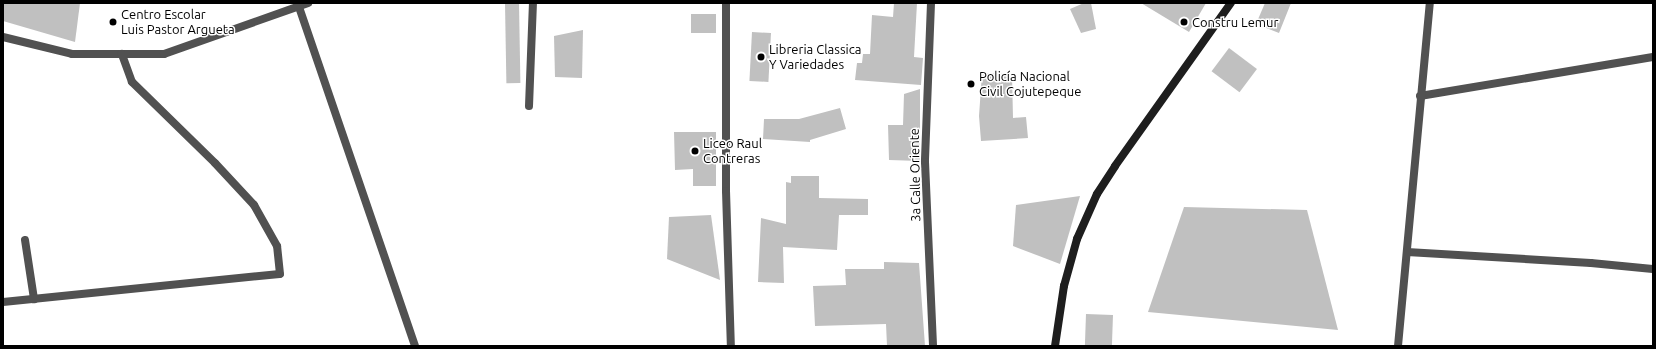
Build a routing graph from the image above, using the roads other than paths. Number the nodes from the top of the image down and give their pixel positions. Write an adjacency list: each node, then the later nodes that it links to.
1 (308, 3): 7 (street)
2 (533, 3): 12 (street)
3 (726, 3): 19 (street)
4 (931, 3): 20 (street, 3a Calle Oriente)
5 (1232, 3): 21 (main road)
6 (1430, 3): 11 (street)
7 (298, 7): 9 (street); 18 (street)
8 (3, 37): 9 (street)
9 (122, 54): 16 (street)
10 (1653, 57): 11 (street)
11 (1420, 96): 14 (street)
12 (528, 106)
13 (25, 240): 16 (street)
14 (1407, 252): 15 (street); 22 (street)
15 (1653, 268)
16 (34, 299): 17 (street)
17 (3, 302)
18 (415, 346)
19 (731, 346)
20 (933, 346)
21 (1055, 346)
22 (1398, 346)

